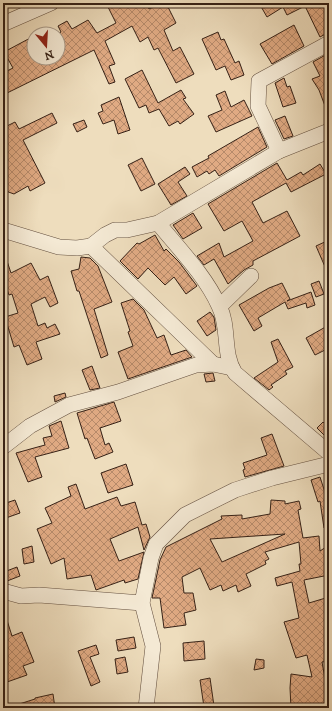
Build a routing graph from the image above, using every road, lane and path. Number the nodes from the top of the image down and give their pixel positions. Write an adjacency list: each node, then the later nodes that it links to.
1 (51, 3): 2 (street)
2 (3, 24)
3 (329, 43): 5 (street)
4 (329, 131): 5 (street)
5 (279, 151): 6 (street)
6 (158, 222): 8 (street); 10 (street)
7 (3, 230): 8 (street)
8 (91, 246): 11 (street)
9 (251, 276): 10 (street)
10 (220, 306): 12 (street)
11 (213, 364): 12 (street); 13 (street)
12 (232, 368): 14 (street)
13 (3, 447)
14 (329, 453)
15 (329, 464): 17 (street)
16 (3, 591): 17 (street)
17 (142, 603): 18 (street)
18 (146, 708)

